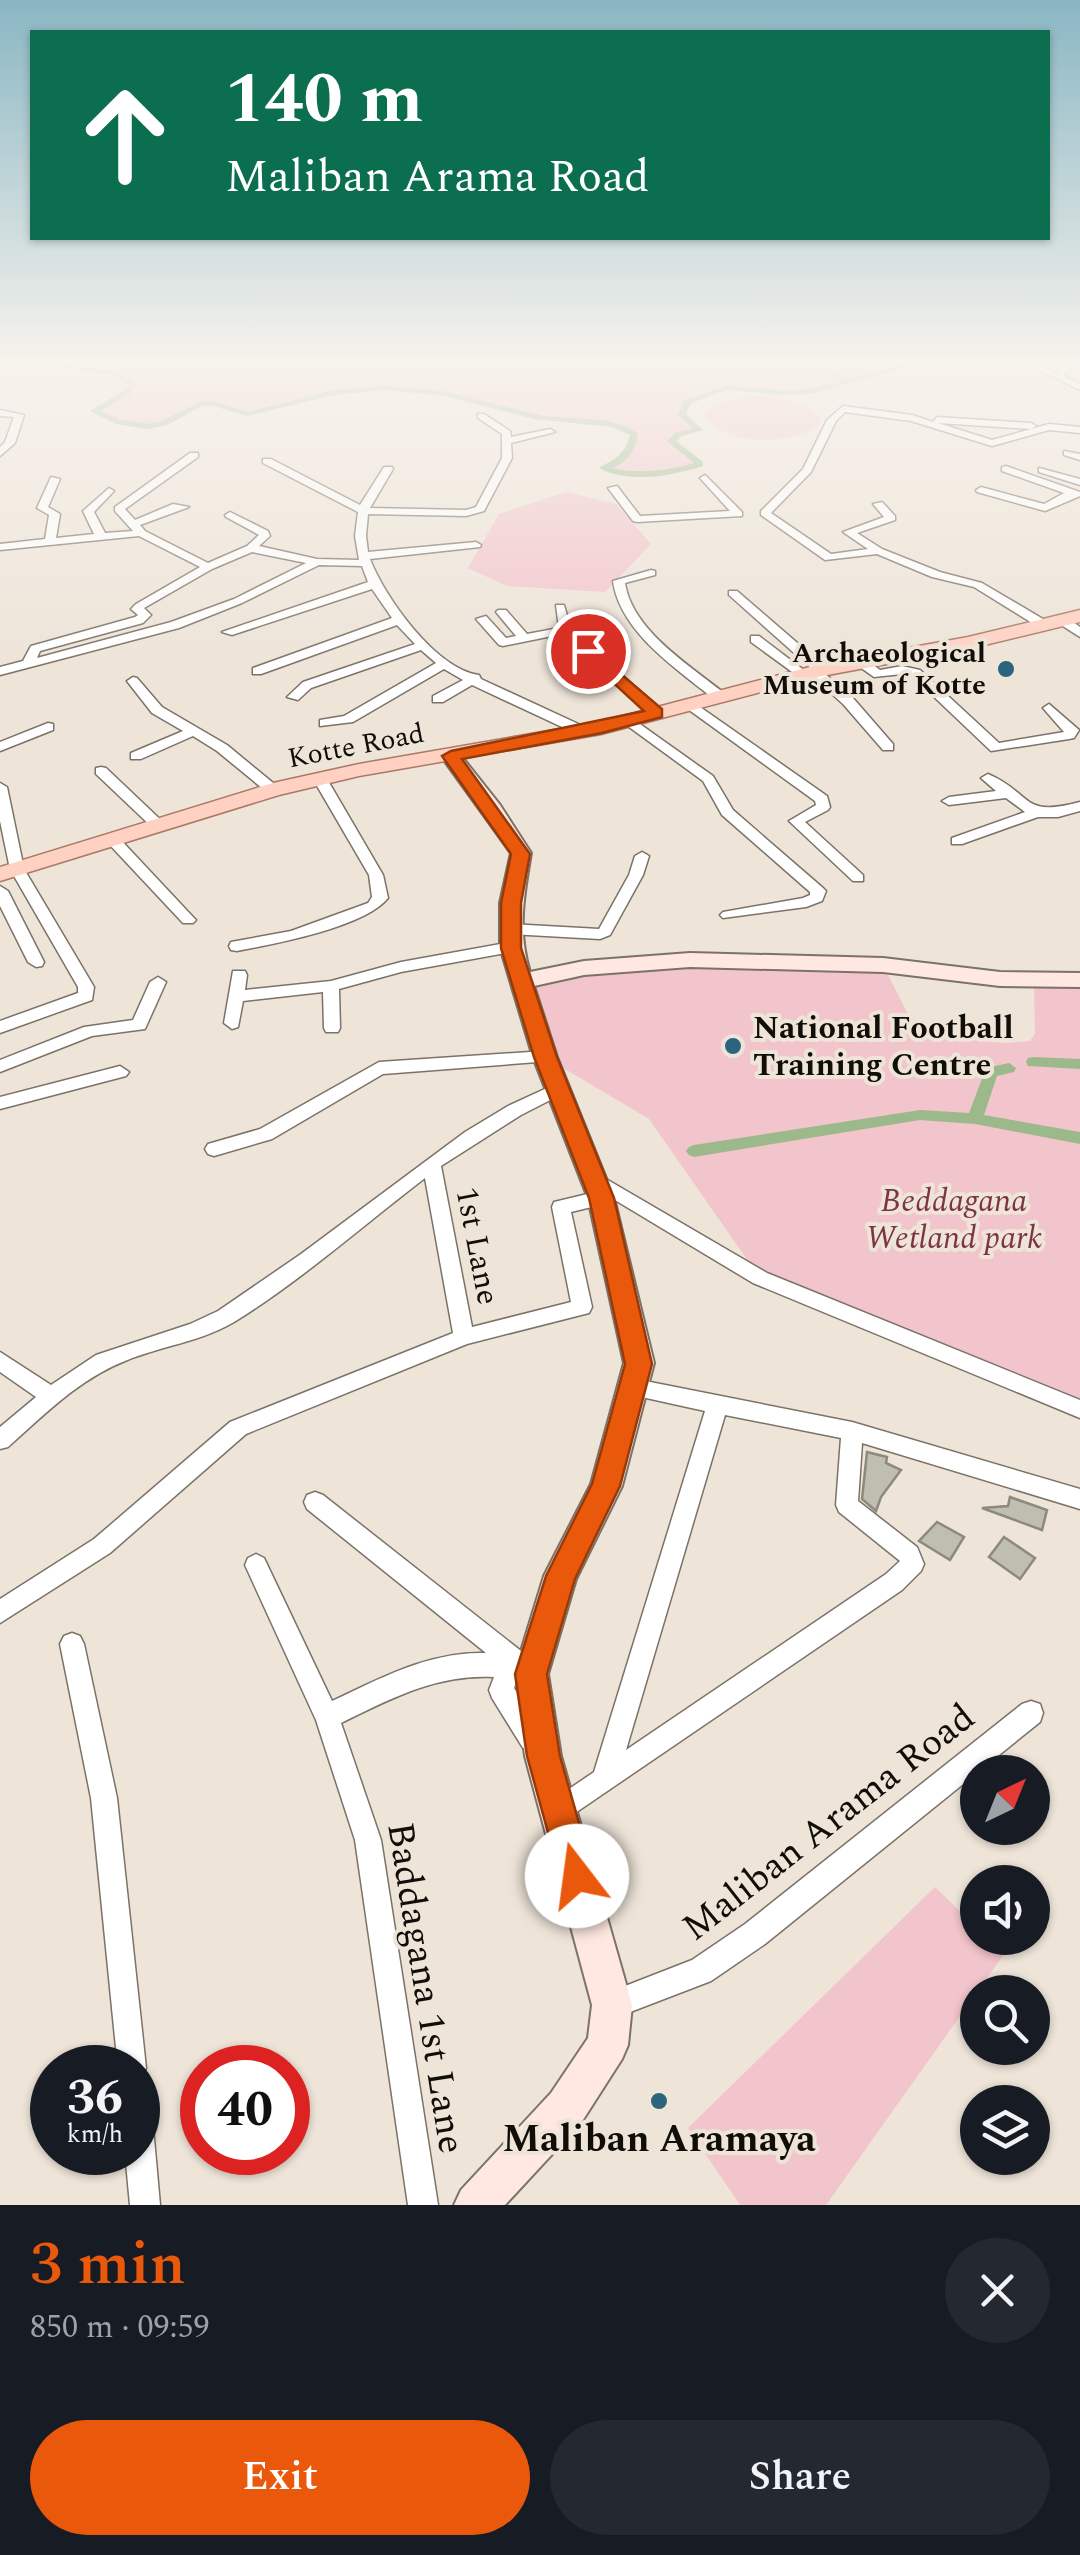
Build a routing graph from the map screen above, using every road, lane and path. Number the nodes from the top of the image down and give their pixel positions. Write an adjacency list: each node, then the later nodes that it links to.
1 (181, 465): 20 (street)
2 (275, 465): 16 (street)
3 (503, 465): 16 (street)
4 (809, 465): 17 (street)
5 (1038, 468): 12 (street)
6 (388, 469): 16 (street)
7 (1006, 469): 12 (street)
8 (55, 478): 22 (street)
9 (705, 478): 18 (street)
10 (614, 488): 18 (street)
11 (981, 490): 12 (street)
12 (1078, 490)
13 (109, 491): 21 (street)
14 (878, 504): 26 (street)
15 (184, 506): 20 (street)
16 (363, 510): 27 (street)
17 (765, 512): 18 (street); 26 (street)
18 (738, 514)
19 (230, 515): 25 (street)
20 (137, 529): 21 (street); 29 (street)
21 (100, 535): 22 (street)
22 (50, 540): 24 (street)
23 (476, 546): 27 (street)
24 (0, 547)
25 (251, 548): 28 (street); 29 (street)
26 (878, 551): 37 (street)
27 (365, 560): 28 (street); 31 (street)
28 (317, 562): 45 (street)
29 (208, 567): 45 (street)
30 (652, 573): 51 (street)
31 (374, 584): 36 (street); 39 (street)
32 (734, 593): 48 (street)
33 (560, 608): 38 (street)
34 (502, 612): 40 (street)
35 (482, 618): 40 (street)
36 (401, 619): 42 (street); 46 (street)
37 (1066, 624): 43 (main road, Kotte Road)
38 (565, 630): 40 (street); 56 (street)
39 (228, 632)
40 (524, 638)
41 (755, 639): 48 (street)
42 (424, 645): 44 (street); 52 (street)
43 (861, 662): 48 (main road, Kotte Road); 55 (street)
44 (446, 664): 49 (street); 58 (street)
45 (26, 665): 47 (street)
46 (256, 671)
47 (0, 672)
48 (813, 672): 51 (main road, Kotte Road); 63 (street)
49 (474, 678): 53 (street); 61 (street)
50 (133, 680): 60 (street)
51 (719, 696): 54 (main road, Kotte Road)
52 (293, 697)
53 (438, 698)
54 (690, 704): 56 (main road, Kotte Road); 82 (street)
55 (1049, 708)
56 (656, 713): 57 (main road, Kotte Road)
57 (630, 721): 61 (main road, Kotte Road); 84 (street)
58 (325, 723)
59 (48, 728): 62 (street)
60 (192, 732): 64 (street); 70 (street)
61 (582, 732): 65 (main road, Kotte Road)
62 (0, 747)
63 (888, 747)
64 (136, 756)
65 (451, 756): 68 (main road, Kotte Road); 86 (street)
66 (101, 771): 77 (street)
67 (988, 778): 71 (street)
68 (320, 779): 70 (main road, Kotte Road); 87 (street)
69 (0, 787): 81 (street)
70 (274, 790): 77 (main road, Kotte Road)
71 (1009, 793): 72 (street); 74 (street)
72 (949, 801)
73 (1080, 806): 75 (street)
74 (1036, 812): 75 (street); 79 (street)
75 (1058, 813): 76 (street)
76 (1080, 820)
77 (159, 826): 78 (main road, Kotte Road)
78 (113, 840): 81 (main road, Kotte Road); 85 (street)
79 (957, 841)
80 (642, 856): 86 (street)
81 (9, 871): 96 (street)
82 (858, 878)
83 (0, 892): 88 (street)
84 (728, 914)
85 (188, 920)
86 (511, 938): 92 (street); 93 (street)
87 (237, 946)
88 (36, 962)
89 (240, 975): 94 (street)
90 (1080, 980): 92 (street)
91 (158, 982): 99 (street)
92 (520, 982): 98 (street)
93 (331, 986): 94 (street); 97 (street)
94 (237, 996): 95 (street)
95 (232, 1023)
96 (0, 1027)
97 (332, 1028)
98 (546, 1057): 101 (street); 103 (street)
99 (0, 1066)
100 (120, 1072): 102 (street)
101 (560, 1088): 104 (street); 105 (street)
102 (0, 1103)
103 (214, 1149)
104 (432, 1165): 106 (street, 1st Lane); 109 (street)
105 (598, 1188): 106 (street); 108 (street); 111 (street)
106 (464, 1338): 117 (street)
107 (0, 1361): 109 (street)
108 (634, 1388): 110 (street); 119 (street)
109 (53, 1397): 113 (street)
110 (717, 1404): 112 (street); 122 (street)
111 (1080, 1410)
112 (852, 1431): 114 (street); 122 (street)
113 (0, 1440)
114 (1080, 1498)
115 (315, 1502): 119 (street)
116 (256, 1564): 121 (street, Baddagana 1st Lane)
117 (0, 1612)
118 (72, 1644): 125 (street)
119 (520, 1671): 121 (street); 123 (street)
120 (1031, 1714): 124 (street, Maliban Arama Road)
121 (327, 1717): 128 (street, Baddagana 1st Lane)
122 (605, 1778): 123 (street)
123 (559, 1811): 124 (street)
124 (612, 2005): 129 (street)
125 (130, 2045)
126 (143, 2175): 127 (street)
127 (146, 2205)
128 (423, 2205)
129 (476, 2205)

